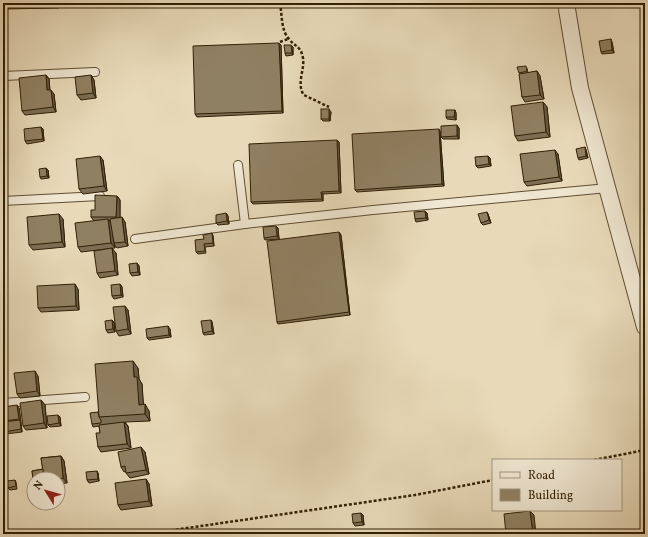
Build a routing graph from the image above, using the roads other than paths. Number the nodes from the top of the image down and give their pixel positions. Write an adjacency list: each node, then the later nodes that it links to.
1 (566, 3): 5 (street)
2 (95, 72): 3 (lane)
3 (3, 76)
4 (238, 165): 8 (lane)
5 (608, 188): 8 (lane); 10 (street)
6 (100, 196): 7 (lane)
7 (3, 201)
8 (245, 224): 9 (lane)
9 (135, 239)
10 (645, 327)
11 (85, 397): 12 (lane)
12 (3, 403)

